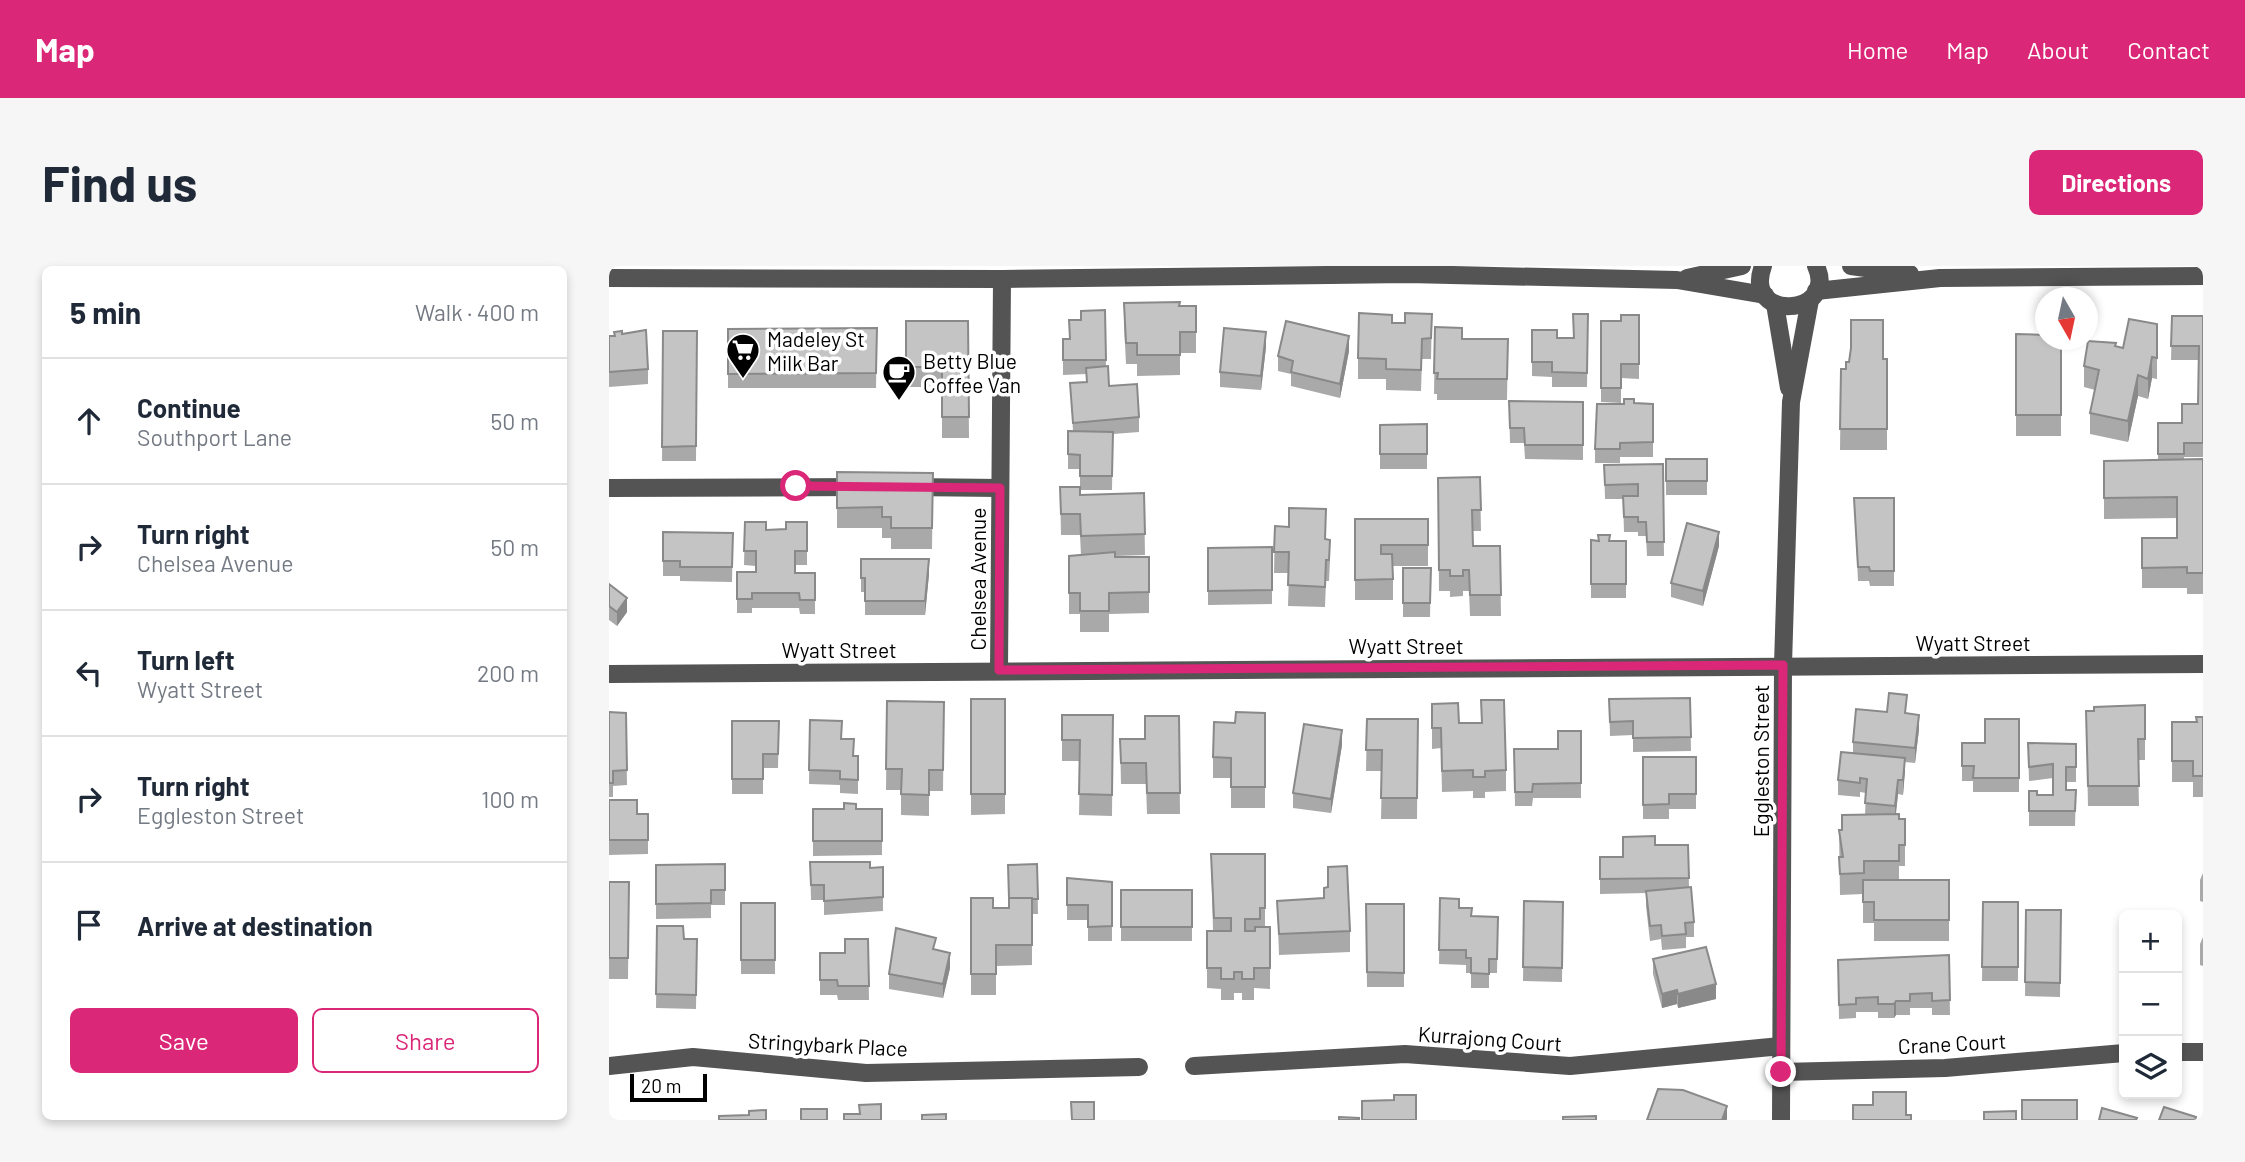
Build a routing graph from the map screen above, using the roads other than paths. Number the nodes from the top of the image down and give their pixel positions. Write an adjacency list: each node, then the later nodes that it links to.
1 (1742, 266): 10 (street)
2 (1763, 266): 12 (street, Eggleston Street)
3 (1816, 266): 11 (street, Eggleston Street)
4 (1851, 266): 8 (street)
5 (1407, 270): 9 (street); 10 (street)
6 (2203, 276): 8 (street)
7 (609, 278): 9 (street)
8 (1940, 278): 11 (street)
9 (1002, 279): 15 (street, Chelsea Avenue)
10 (1677, 280): 12 (street)
11 (1813, 295): 12 (street); 13 (street, Eggleston Street)
12 (1770, 300): 13 (street, Eggleston Street)
13 (1791, 402): 17 (street, Eggleston Street)
14 (609, 488): 15 (street)
15 (1000, 488): 18 (street, Chelsea Avenue)
16 (2203, 664): 17 (street, Wyatt Street)
17 (1783, 665): 18 (street, Wyatt Street); 20 (street, Eggleston Street)
18 (999, 670): 19 (street, Wyatt Street)
19 (609, 674)
20 (1781, 1046): 25 (street, Kurrajong Court); 27 (street, Eggleston Street)
21 (2182, 1052): 22 (street)
22 (2203, 1052)
23 (2119, 1053): 27 (street, Crane Court)
24 (609, 1066): 26 (street, Stringybark Place)
25 (1194, 1066)
26 (1139, 1067)
27 (1781, 1072): 28 (street, Eggleston Street)
28 (1781, 1120)

